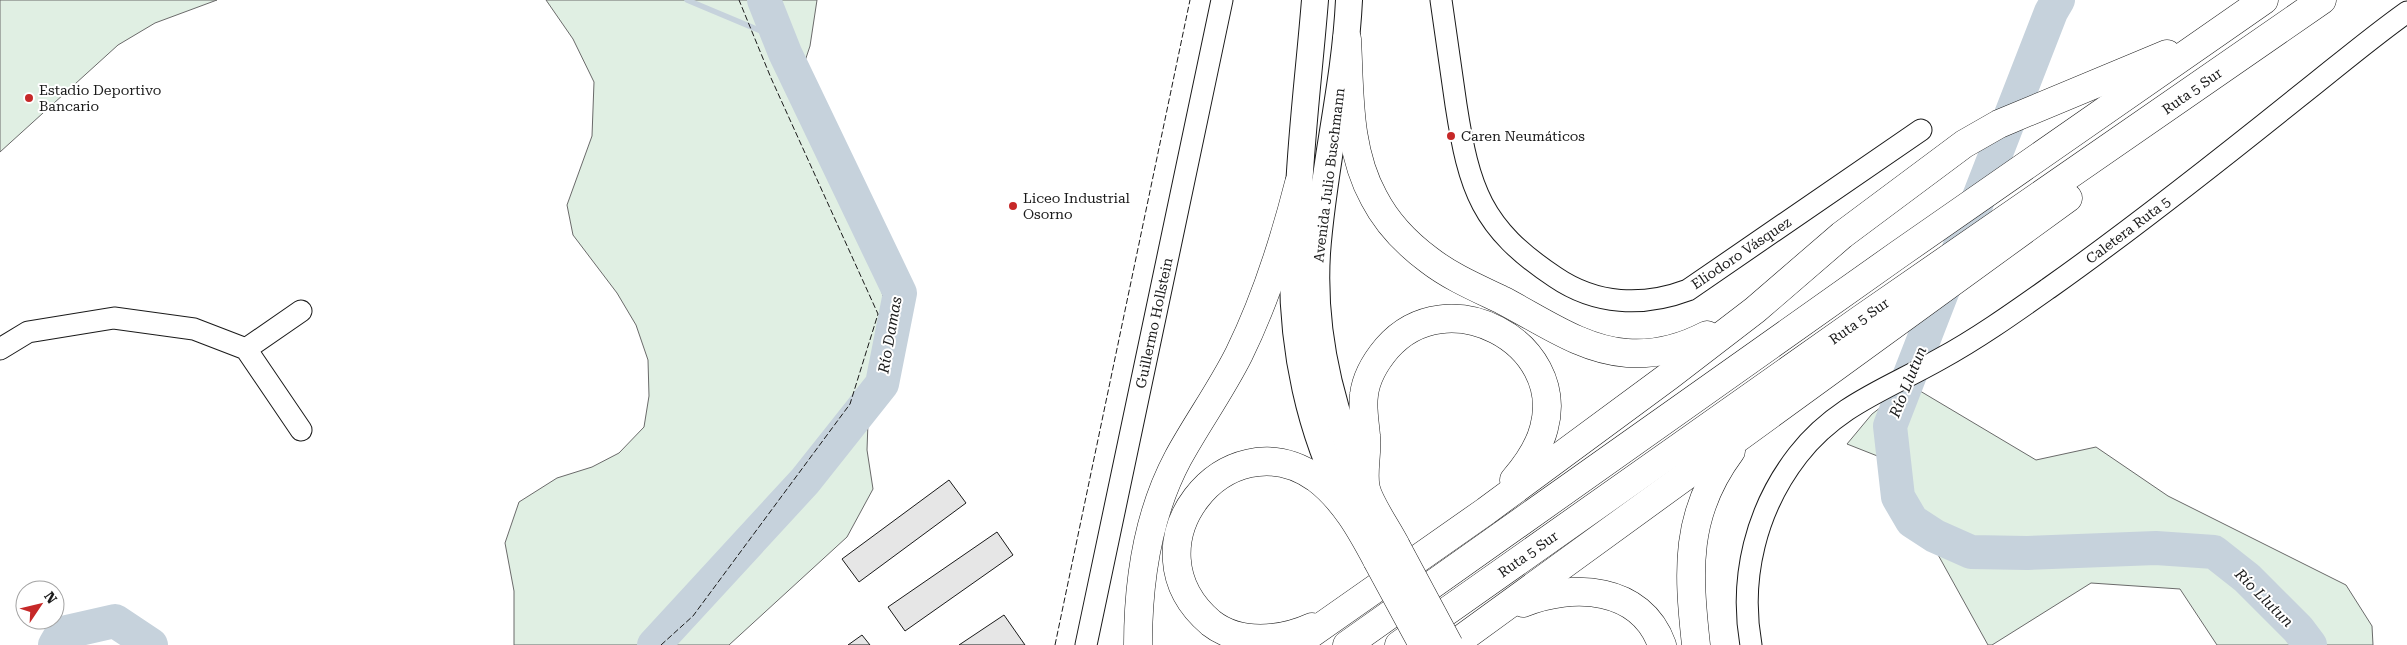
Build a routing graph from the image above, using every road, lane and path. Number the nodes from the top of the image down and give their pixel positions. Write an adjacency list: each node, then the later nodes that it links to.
1 (1222, 0): 25 (street, Guillermo Hollstein)
2 (1315, 0): 12 (main road, Avenida Julio Buschmann)
3 (1349, 0): 9 (main road, Avenida Julio Buschmann)
4 (1441, 0): 11 (street, Eliodoro Vásquez)
5 (2264, 0): 8 (highway)
6 (2322, 0): 10 (highway, Ruta 5 Sur)
7 (2407, 12): 35 (street, Caletera Ruta 5)
8 (2210, 37): 13 (highway); 28 (highway)
9 (1347, 39): 13 (highway); 19 (main road, Avenida Julio Buschmann)
10 (2236, 61): 18 (highway); 29 (highway, Ruta 5 Sur)
11 (1921, 130)
12 (1299, 183): 21 (main road, Avenida Julio Buschmann); 26 (highway)
13 (1755, 310): 20 (highway)
14 (300, 311): 16 (street)
15 (0, 349): 16 (street)
16 (246, 349): 17 (street)
17 (301, 430)
18 (1744, 436): 23 (highway); 34 (highway)
19 (1366, 488): 20 (highway); 22 (highway, Avenida Julio Buschmann)
20 (1486, 511): 24 (highway)
21 (1357, 522): 22 (highway); 24 (highway)
22 (1386, 553): 30 (highway, bridge); 31 (highway, bridge)
23 (1495, 616): 32 (highway); 33 (highway)
24 (1333, 618): 27 (highway)
25 (1086, 645)
26 (1138, 645)
27 (1295, 645)
28 (1347, 645)
29 (1399, 645)
30 (1423, 645)
31 (1449, 645)
32 (1454, 645)
33 (1662, 645)
34 (1696, 645)
35 (1751, 645)

